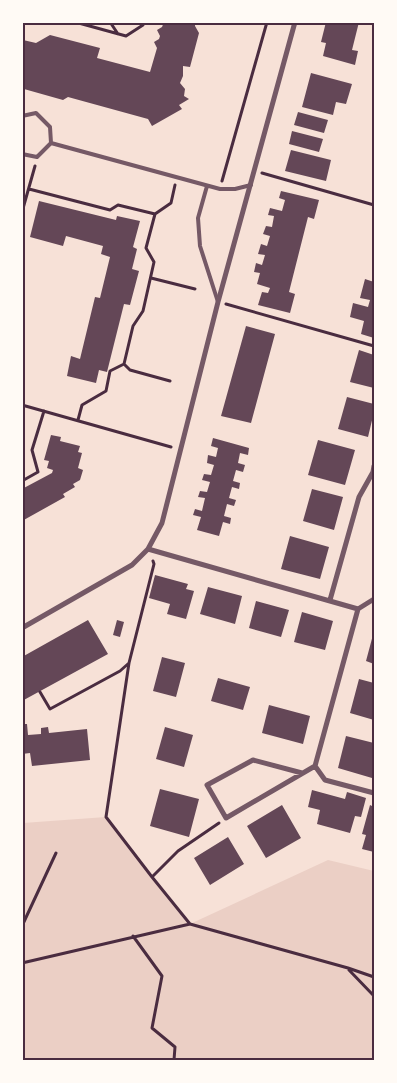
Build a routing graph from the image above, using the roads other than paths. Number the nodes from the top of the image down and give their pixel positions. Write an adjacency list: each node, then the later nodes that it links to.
1 (295, 22): 5 (street)
2 (22, 116): 3 (lane)
3 (51, 143): 4 (lane); 6 (lane)
4 (22, 154)
5 (251, 184): 6 (lane); 7 (street)
6 (207, 186): 7 (lane)
7 (218, 302): 9 (street)
8 (374, 466): 11 (street)
9 (148, 549): 11 (street); 13 (street)
10 (374, 599): 12 (street)
11 (330, 600): 12 (street)
12 (358, 609): 14 (street)
13 (22, 628)
14 (315, 766): 15 (street); 16 (street)
15 (302, 773): 15 (street)
16 (374, 793)

